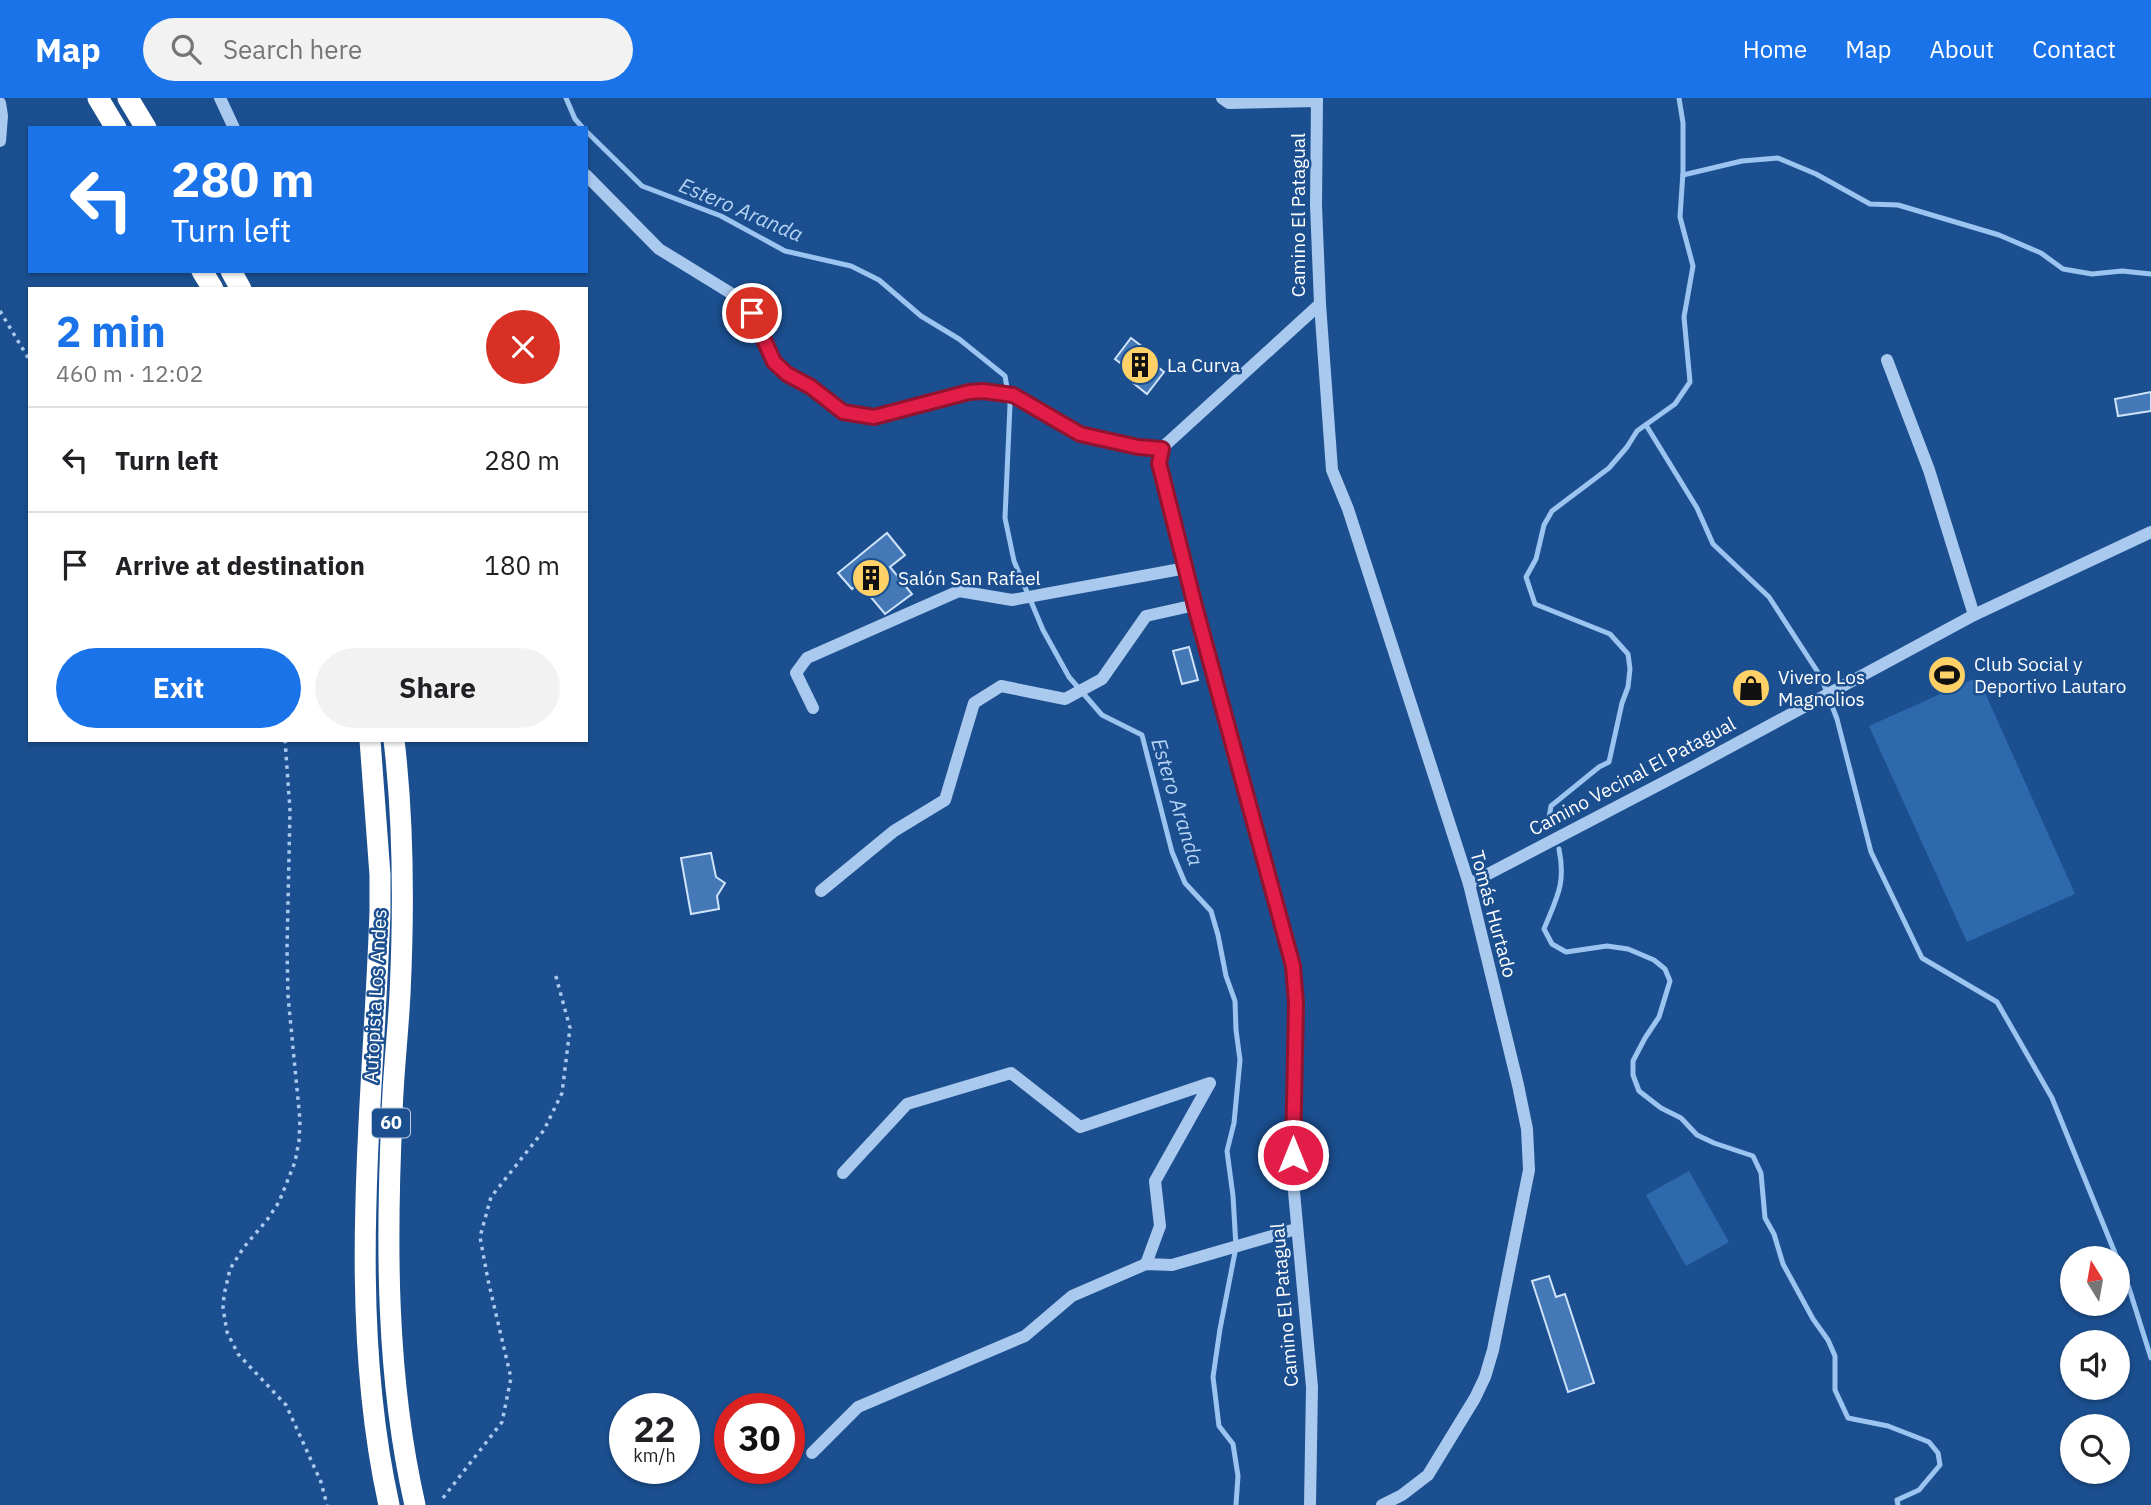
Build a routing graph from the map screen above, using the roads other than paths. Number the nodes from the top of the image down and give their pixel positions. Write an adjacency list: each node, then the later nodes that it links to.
1 (98, 98): 7 (highway)
2 (128, 98): 8 (highway)
3 (220, 98): 9 (street)
4 (1222, 98): 5 (street)
5 (1317, 100): 12 (street, Camino El Patagual)
6 (0, 103): 10 (street)
7 (115, 126)
8 (145, 126)
9 (233, 126)
10 (0, 141)
11 (588, 177): 14 (street)
12 (1320, 304): 14 (street, Camino El Patagual); 22 (street, Tomás Hurtado)
13 (1887, 360): 18 (street)
14 (1162, 449): 16 (street, Camino El Patagual)
15 (2151, 532): 18 (street, Camino Vecinal El Patagual)
16 (1186, 568): 17 (street, Camino El Patagual); 19 (street)
17 (1195, 606): 23 (street); 25 (street, Camino El Patagual)
18 (1974, 615): 22 (street, Camino Vecinal El Patagual)
19 (813, 708)
20 (370, 742): 28 (highway, Autopista Los Andes / 60)
21 (394, 742): 29 (highway, Autopista Los Andes / 60)
22 (1469, 884): 31 (street, Tomás Hurtado)
23 (821, 891)
24 (843, 1173): 26 (street)
25 (1296, 1229): 26 (street); 30 (street, Camino El Patagual)
26 (1146, 1264): 27 (street)
27 (812, 1453)
28 (389, 1505)
29 (415, 1505)
30 (1310, 1505)
31 (1382, 1505)

